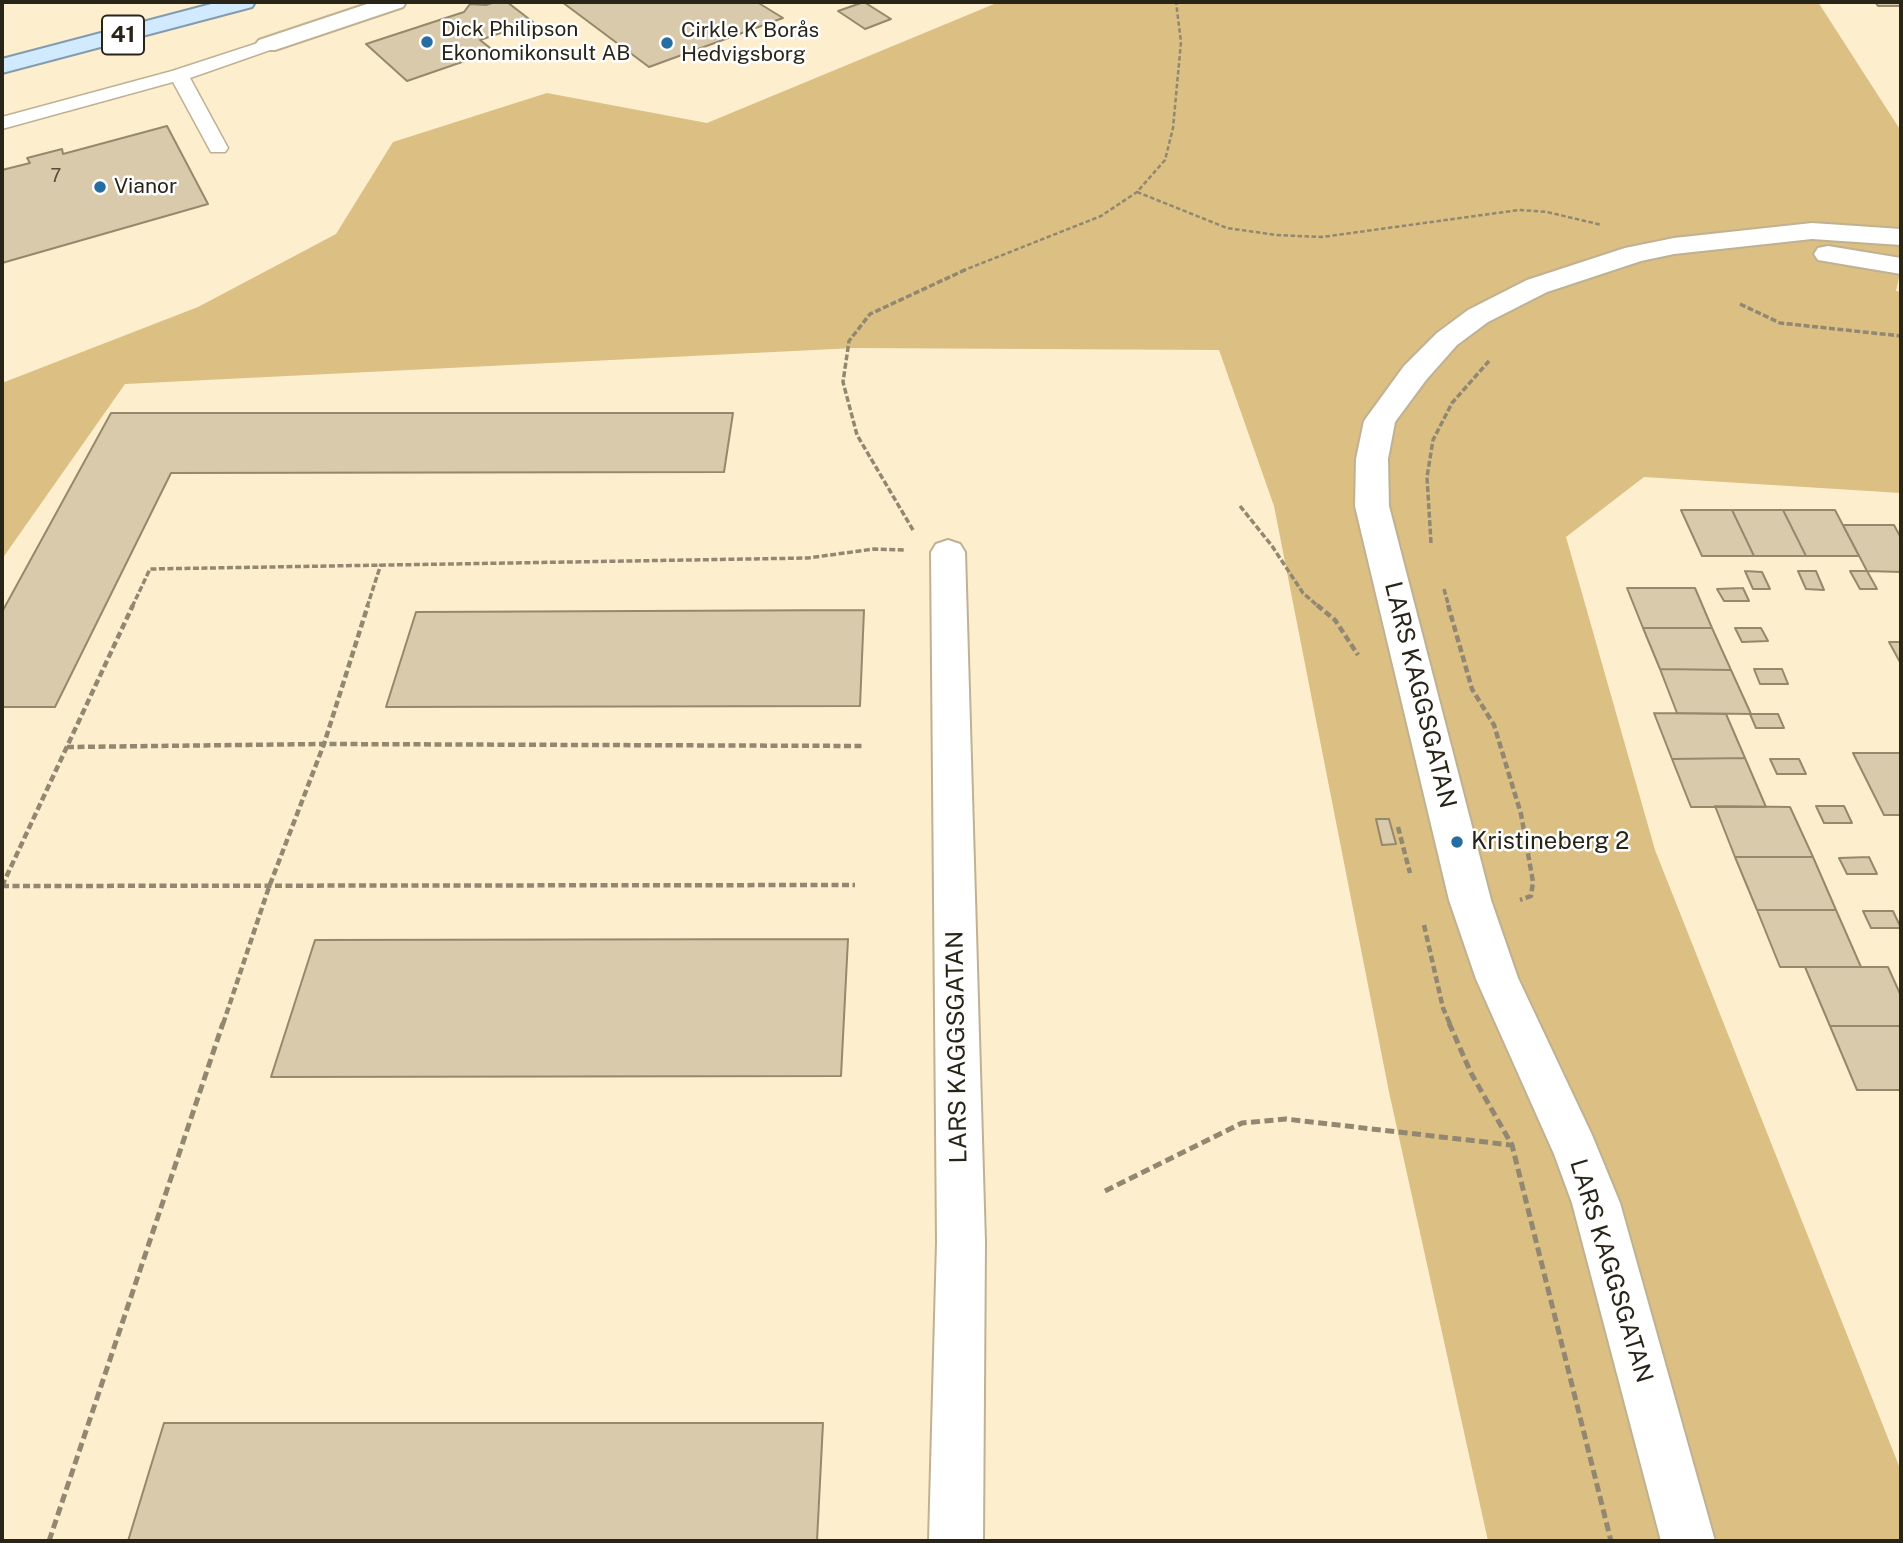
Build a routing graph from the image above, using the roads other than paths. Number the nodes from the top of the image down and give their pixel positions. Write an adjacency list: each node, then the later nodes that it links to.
1 (181, 2): 4 (main road, 41)
2 (244, 2): 6 (main road, 41)
3 (395, 2): 5 (street)
4 (2, 45)
5 (267, 45): 7 (lane)
6 (2, 66)
7 (179, 75): 8 (lane); 9 (lane)
8 (2, 123)
9 (218, 148)
10 (1901, 237): 11 (street, LARS KAGGSGATAN)
11 (1761, 238): 12 (street, LARS KAGGSGATAN); 15 (street, LARS KAGGSGATAN)
12 (1901, 266)
13 (948, 552): 14 (street, LARS KAGGSGATAN)
14 (956, 1541)
15 (1688, 1541)

